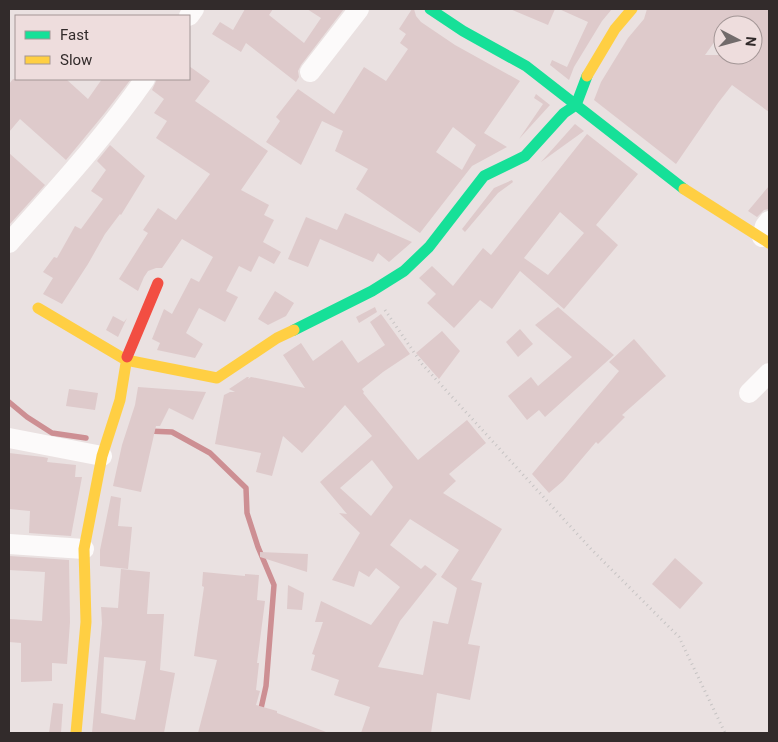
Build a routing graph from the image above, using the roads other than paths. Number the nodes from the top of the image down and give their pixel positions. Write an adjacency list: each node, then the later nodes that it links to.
1 (359, 9): 4 (street)
2 (430, 9): 6 (street)
3 (632, 9): 6 (street)
4 (310, 72)
5 (145, 80): 8 (street)
6 (576, 105): 7 (street); 11 (street)
7 (767, 234)
8 (9, 243)
9 (158, 283): 11 (street)
10 (38, 308): 11 (street)
11 (126, 360): 15 (street)
12 (769, 373): 13 (street)
13 (749, 392)
14 (9, 438): 15 (street)
15 (102, 456): 17 (street)
16 (9, 544): 17 (street)
17 (84, 549): 18 (street)
18 (76, 733)

